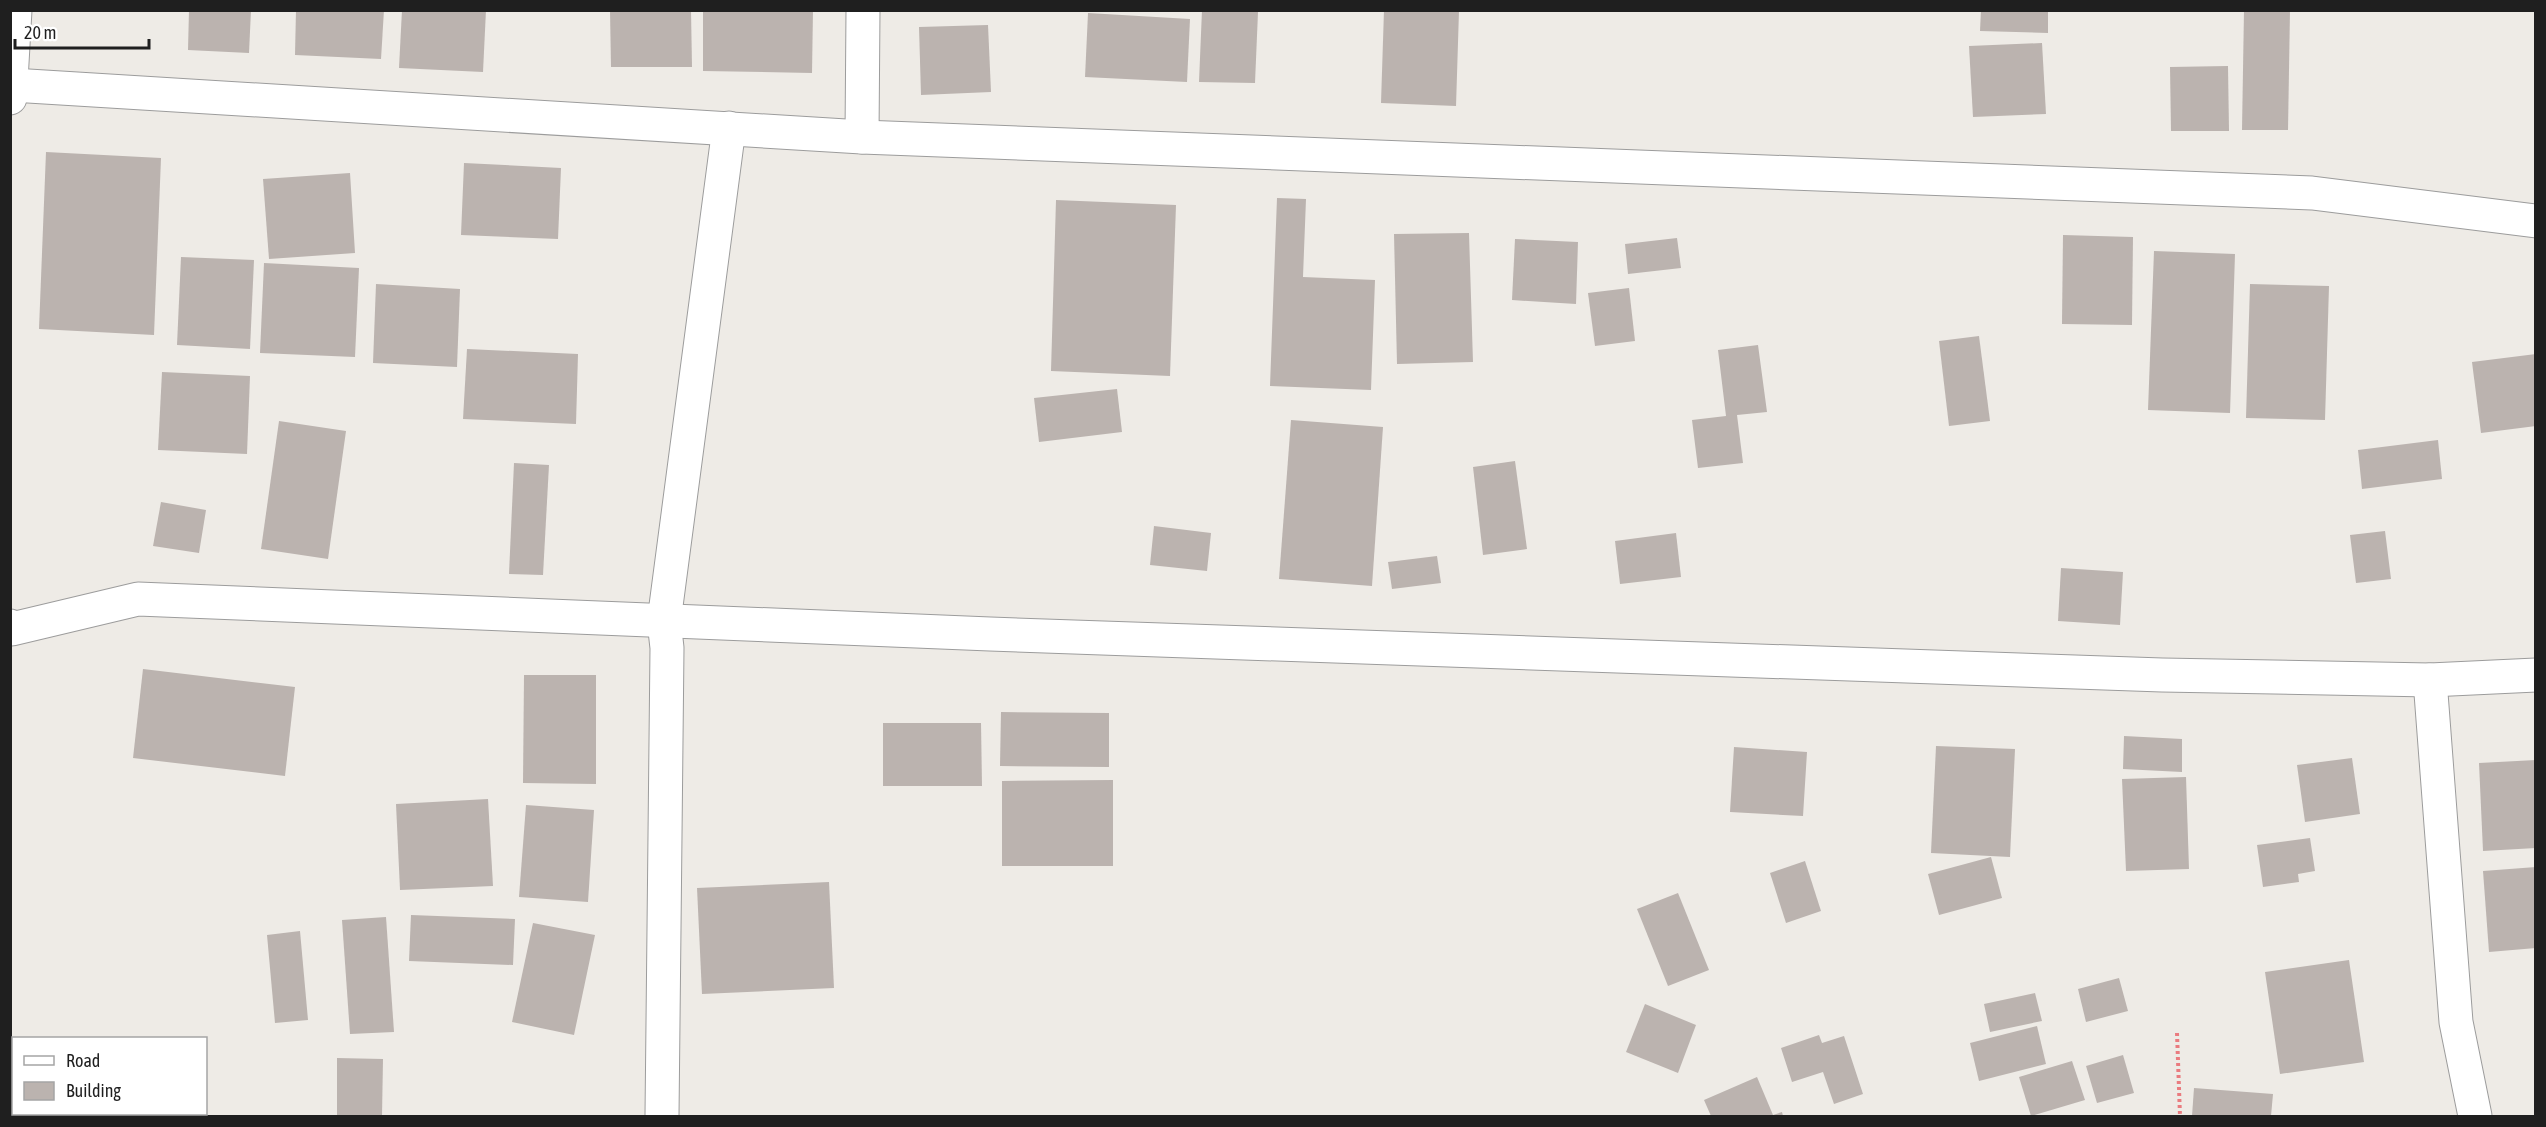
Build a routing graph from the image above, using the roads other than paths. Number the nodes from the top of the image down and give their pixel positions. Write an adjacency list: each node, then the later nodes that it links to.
1 (15, 10): 3 (street)
2 (863, 10): 5 (street)
3 (11, 92): 4 (street)
4 (729, 128): 5 (street); 7 (street)
5 (862, 137): 6 (street)
6 (2535, 221)
7 (664, 621): 8 (street); 10 (street); 11 (street)
8 (10, 627)
9 (2535, 675): 10 (street)
10 (2430, 680): 12 (street)
11 (662, 1116)
12 (2475, 1116)

